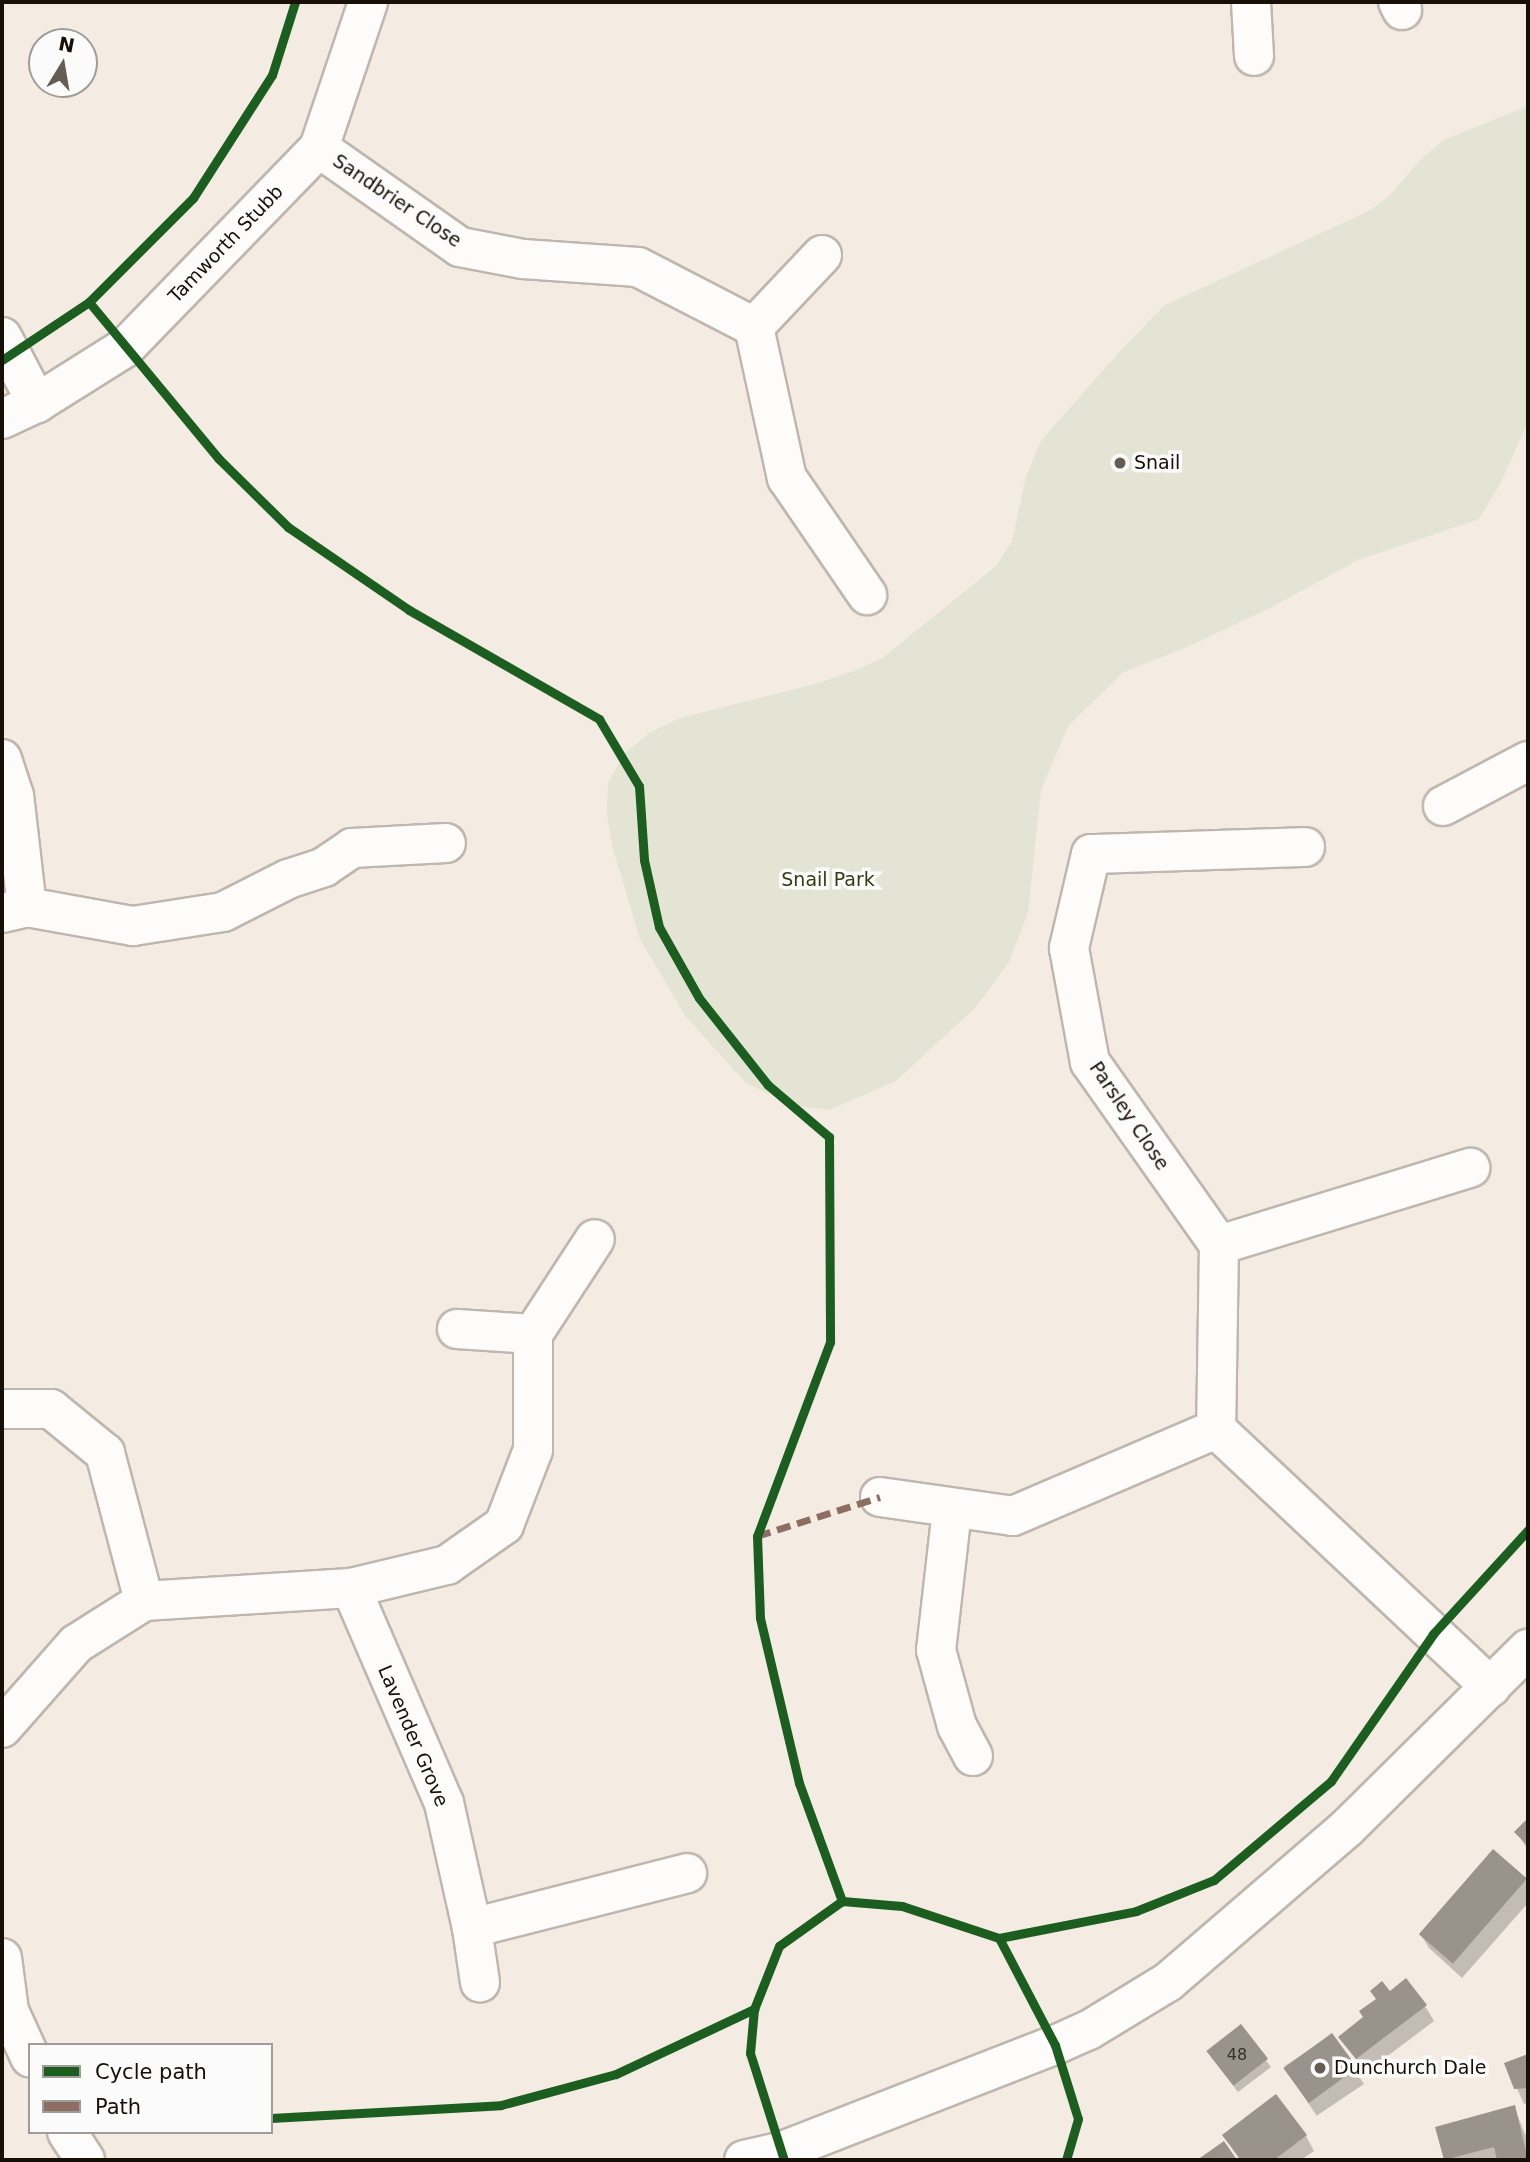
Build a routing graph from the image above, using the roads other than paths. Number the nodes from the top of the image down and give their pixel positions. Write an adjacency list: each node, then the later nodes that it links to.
1 (368, 2): 4 (street, Tamworth Stubb)
2 (1251, 2): 3 (street)
3 (1254, 56)
4 (319, 148): 6 (street, Sandbrier Close); 8 (street, Tamworth Stubb)
5 (822, 255): 6 (street)
6 (754, 327): 10 (street)
7 (2, 337): 8 (street)
8 (37, 403): 9 (street, Tamworth Stubb)
9 (2, 419)
10 (867, 595)
11 (2, 759): 16 (street)
12 (1528, 761): 13 (street)
13 (1443, 806)
14 (446, 843): 16 (street)
15 (1305, 847): 19 (street, Parsley Close)
16 (14, 910)
17 (1470, 1168): 19 (street)
18 (595, 1238): 21 (street)
19 (1219, 1245): 23 (street)
20 (457, 1329): 21 (street)
21 (533, 1334): 26 (street)
22 (2, 1409): 27 (street)
23 (1216, 1429): 25 (street); 29 (street)
24 (880, 1497): 25 (street)
25 (952, 1510): 31 (street)
26 (351, 1588): 27 (street); 33 (street, Lavender Grove)
27 (144, 1601): 30 (street)
28 (1528, 1649): 29 (street)
29 (1491, 1687): 39 (street)
30 (2, 1728)
31 (972, 1756)
32 (687, 1873): 33 (street)
33 (472, 1928): 35 (street, Lavender Grove)
34 (2, 1958): 36 (street)
35 (480, 1982)
36 (28, 2053)
37 (68, 2134): 38 (street)
38 (85, 2160)
39 (744, 2160)

